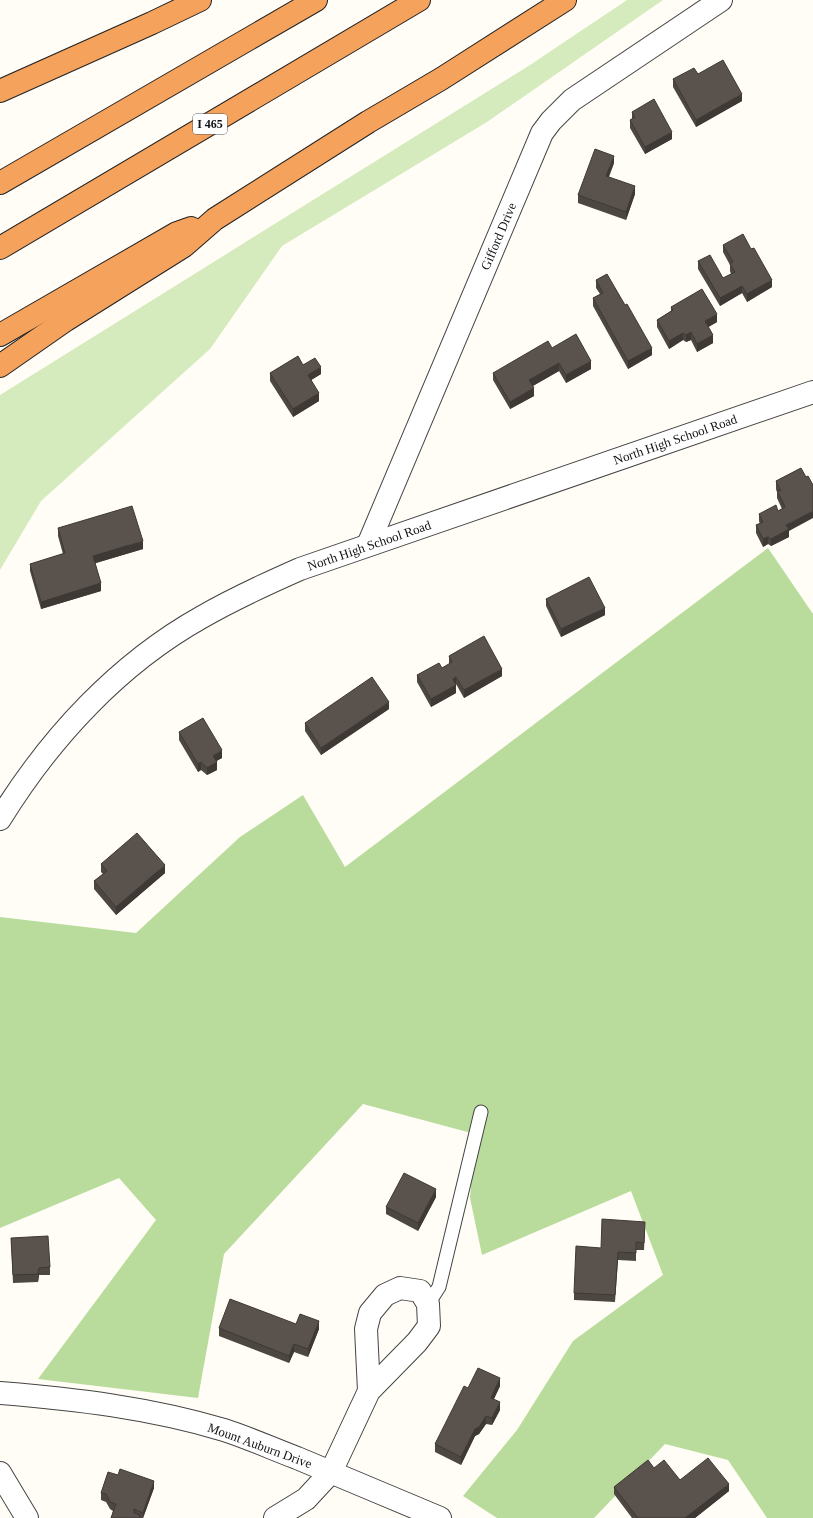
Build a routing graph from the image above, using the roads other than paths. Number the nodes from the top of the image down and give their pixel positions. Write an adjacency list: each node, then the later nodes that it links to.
1 (200, 0): 6 (highway)
2 (316, 0): 7 (highway)
3 (419, 0): 9 (highway, I 465)
4 (565, 0): 8 (highway)
5 (721, 0): 13 (street, Gifford Drive)
6 (0, 92)
7 (0, 183)
8 (215, 219): 10 (highway); 11 (highway)
9 (0, 248)
10 (0, 335)
11 (0, 366)
12 (813, 392): 13 (street, North High School Road)
13 (368, 545): 14 (street, North High School Road)
14 (0, 818)
15 (481, 1112): 16 (lane)
16 (428, 1304): 17 (street); 17 (street)
17 (369, 1391): 19 (street)
18 (0, 1393): 19 (street, Mount Auburn Drive)
19 (331, 1472): 22 (street); 23 (street, Mount Auburn Drive)
20 (0, 1473): 21 (street)
21 (27, 1518)
22 (275, 1518)
23 (440, 1518)

